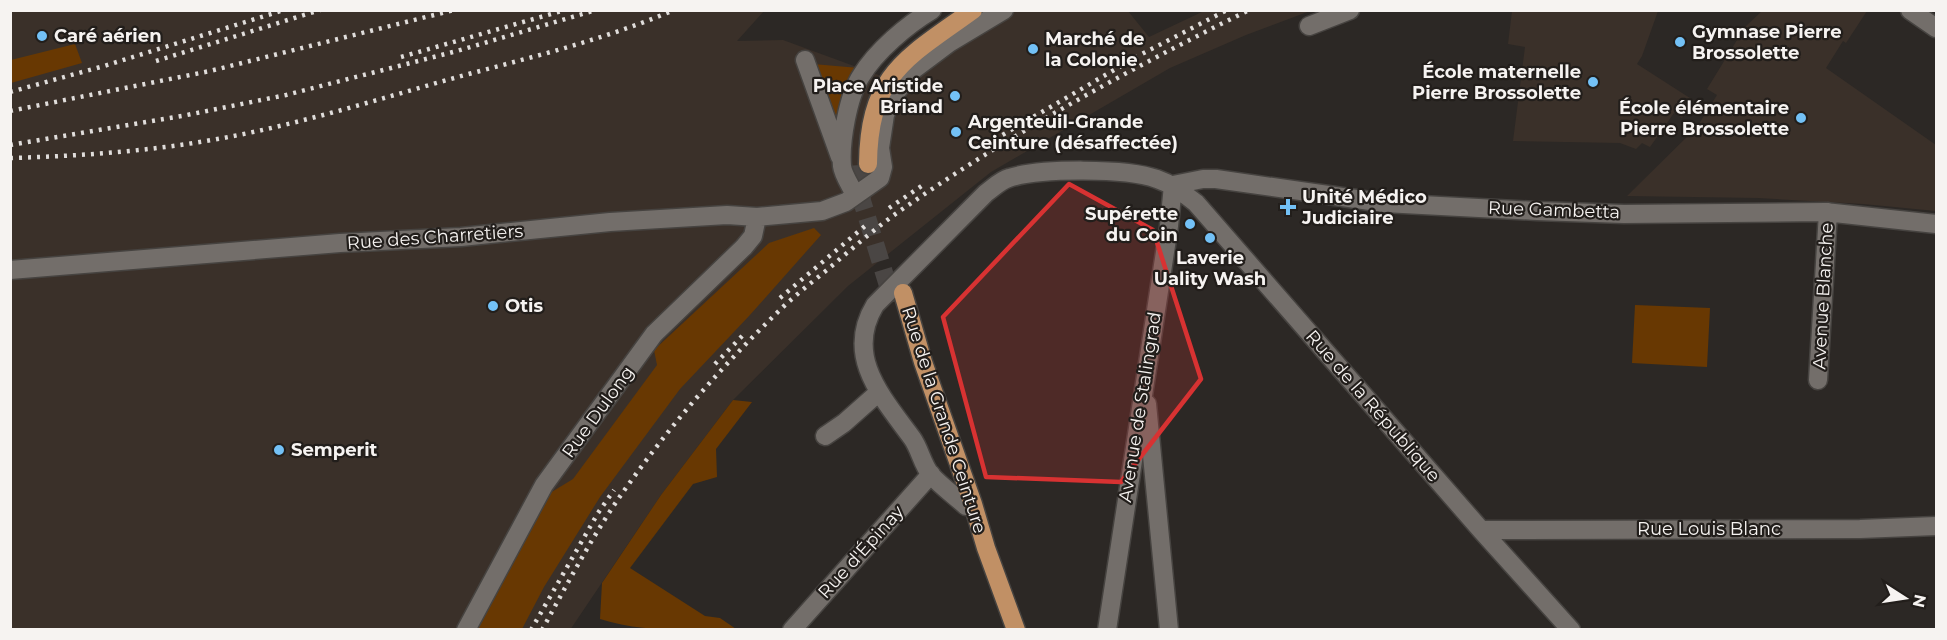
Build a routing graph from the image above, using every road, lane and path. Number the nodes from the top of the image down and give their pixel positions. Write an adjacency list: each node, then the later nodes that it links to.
1 (960, 10): 10 (main road)
2 (973, 10): 10 (main road)
3 (1004, 10): 12 (street)
4 (1350, 10): 7 (street)
5 (1910, 10): 8 (street)
6 (924, 12): 10 (street)
7 (1309, 26)
8 (1936, 28)
9 (805, 60): 10 (street)
10 (857, 164): 12 (street)
11 (1173, 185): 13 (street, Rue Gambetta); 17 (street, Avenue de Stalingrad); 19 (street, Rue de la Grande Ceinture); 24 (street, Rue de la République)
12 (855, 195): 14 (street, Rue des Charretiers)
13 (1828, 212): 15 (street, Rue Gambetta); 18 (street, Avenue Blanche)
14 (757, 217): 16 (street, Rue des Charretiers); 26 (street, Rue Dulong)
15 (1936, 224)
16 (10, 270)
17 (1144, 379): 29 (street, Avenue de Stalingrad); 30 (street)
18 (1818, 380)
19 (879, 392): 20 (street); 21 (street, Rue de la Grande Ceinture)
20 (825, 436)
21 (931, 474): 22 (street, Rue de la Grande Ceinture); 27 (street, Rue d'Épinay)
22 (966, 506): 25 (main road, Rue de la Grande Ceinture); 25 (main road, Rue de la Grande Ceinture)
23 (1936, 526): 24 (street, Rue Louis Blanc)
24 (1481, 530): 31 (street, Rue de la République)
25 (986, 548): 28 (main road, Rue de la Grande Ceinture)
26 (466, 630)
27 (792, 630)
28 (1016, 630)
29 (1107, 630)
30 (1169, 630)
31 (1571, 630)

